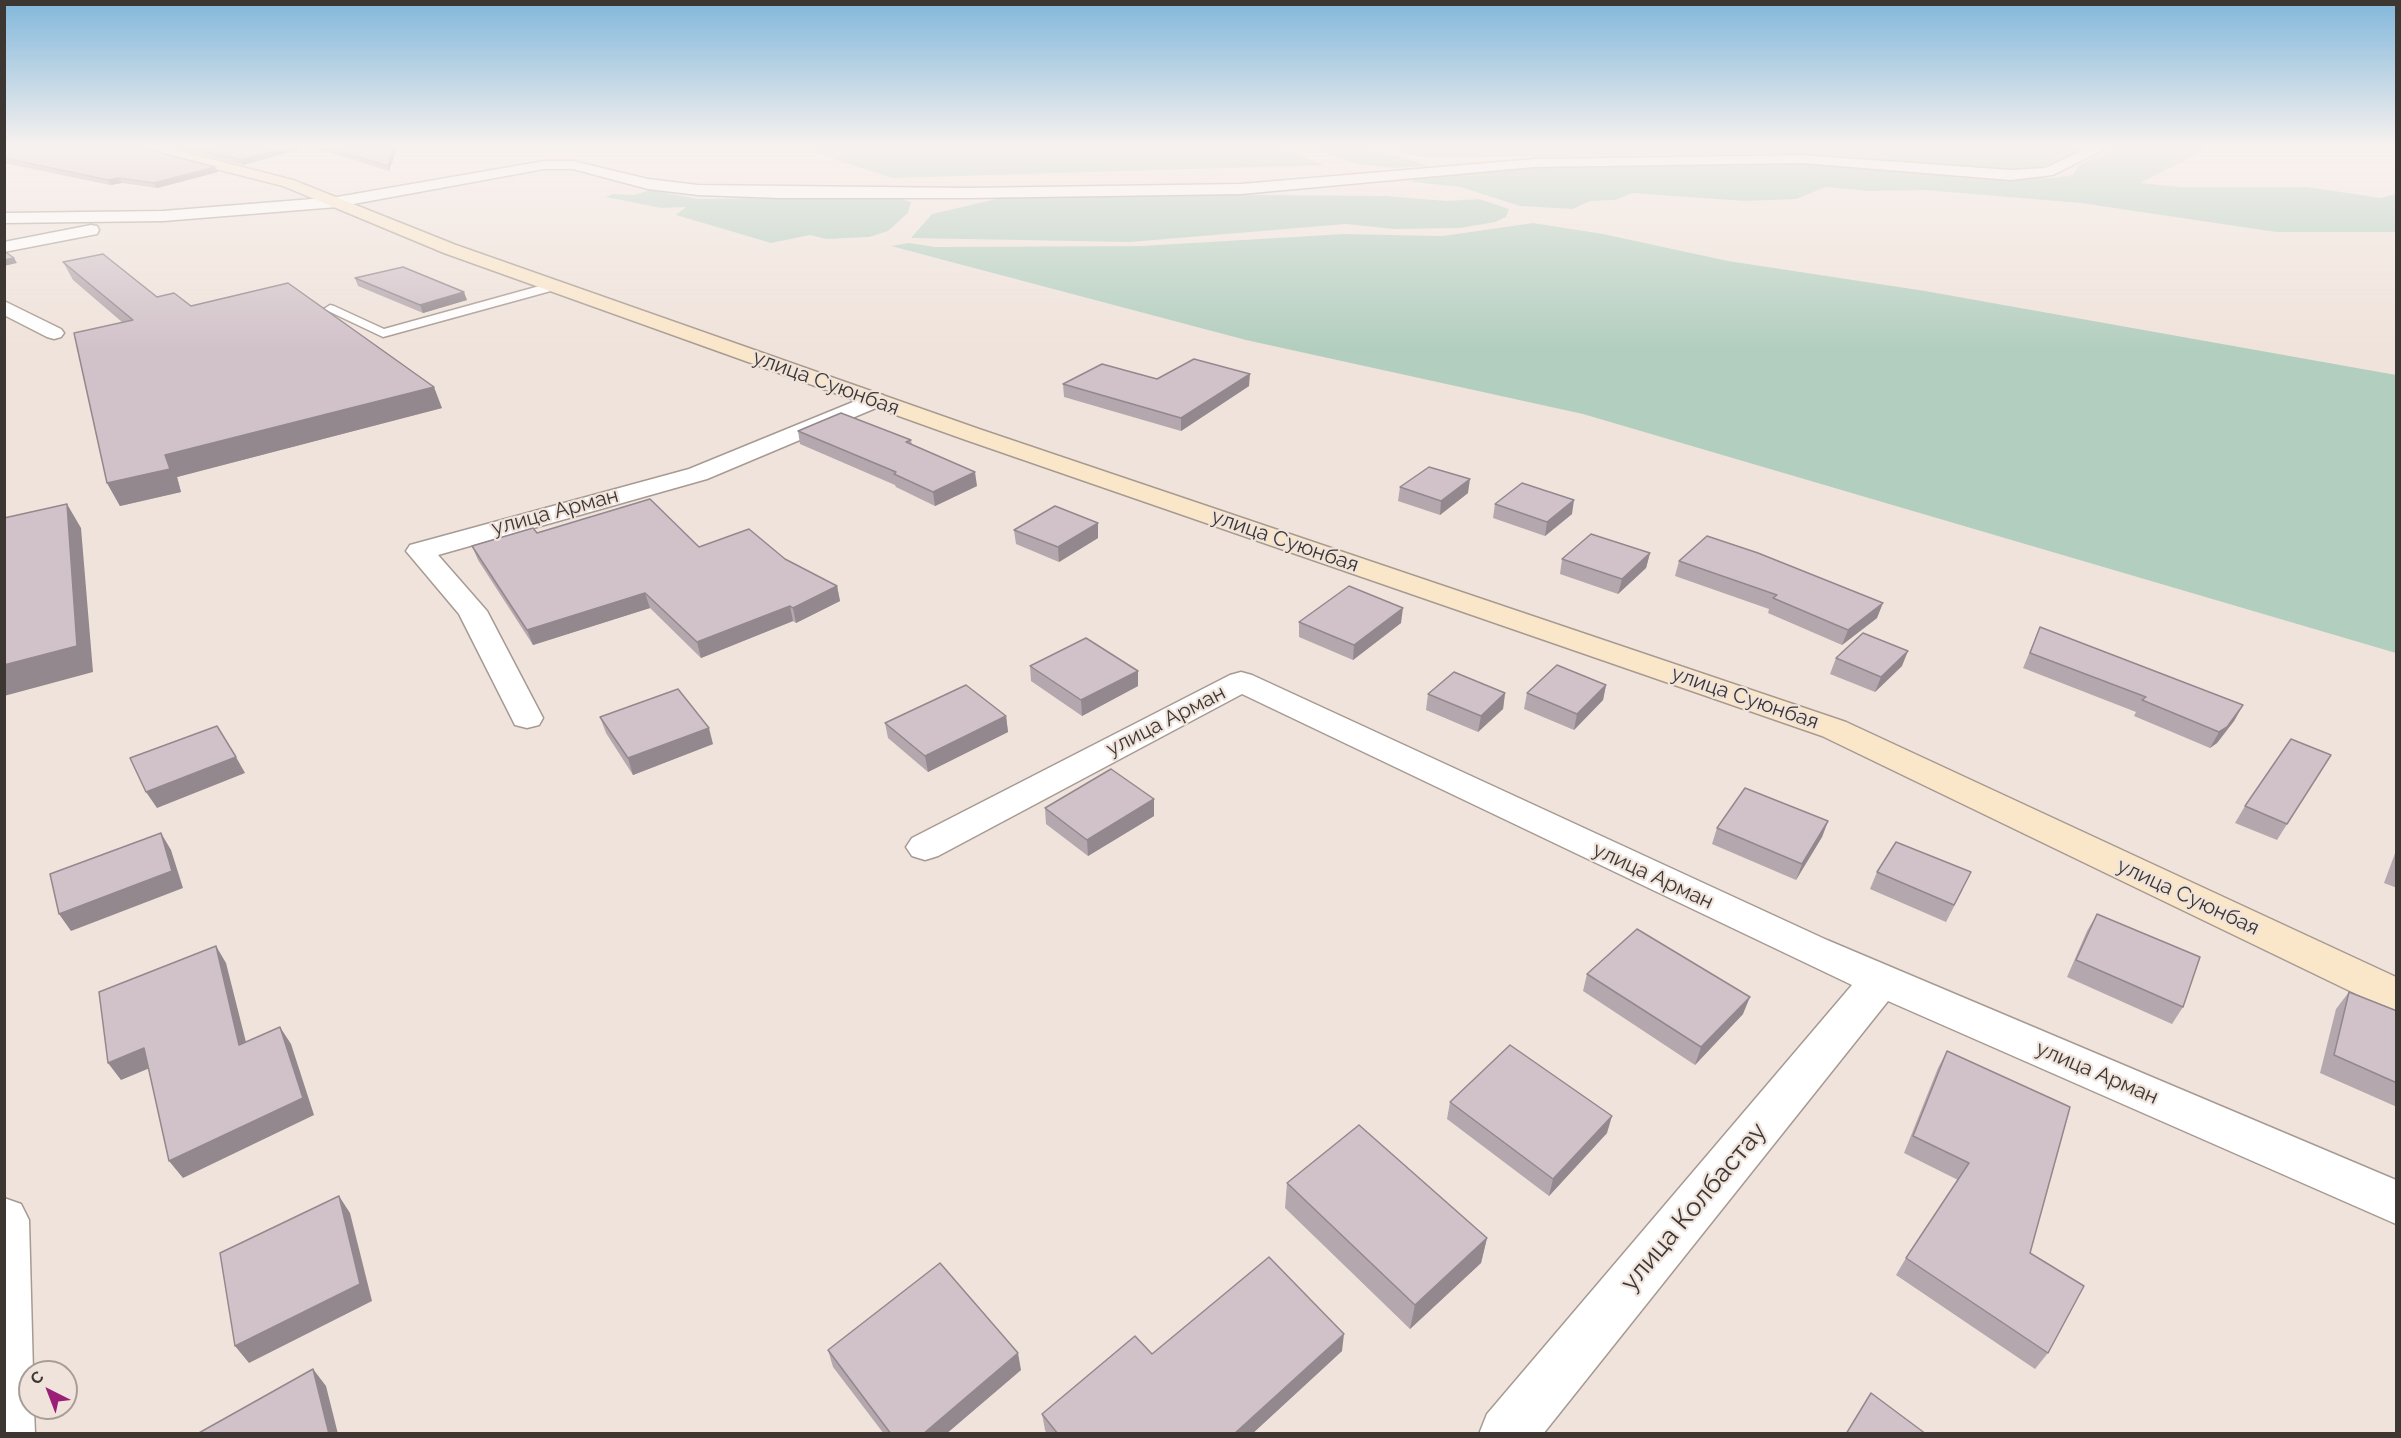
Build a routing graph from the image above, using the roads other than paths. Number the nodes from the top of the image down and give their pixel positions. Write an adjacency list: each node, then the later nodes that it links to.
1 (174, 215): 3 (street)
2 (369, 215): 6 (main road, улица Суюнбая)
3 (163, 216): 4 (street); 5 (street)
4 (4, 218)
5 (4, 247)
6 (554, 286): 8 (lane); 10 (main road, улица Суюнбая)
7 (4, 307): 9 (street)
8 (330, 309)
9 (54, 333)
10 (875, 400): 11 (street, улица Арман); 14 (main road, улица Суюнбая)
11 (527, 718)
12 (925, 847): 13 (street, улица Арман)
13 (1881, 980): 15 (street, улица Арман); 18 (street, улица Колбастау)
14 (2397, 995)
15 (2397, 1202)
16 (4, 1220): 17 (street)
17 (6, 1434)
18 (1507, 1434)

